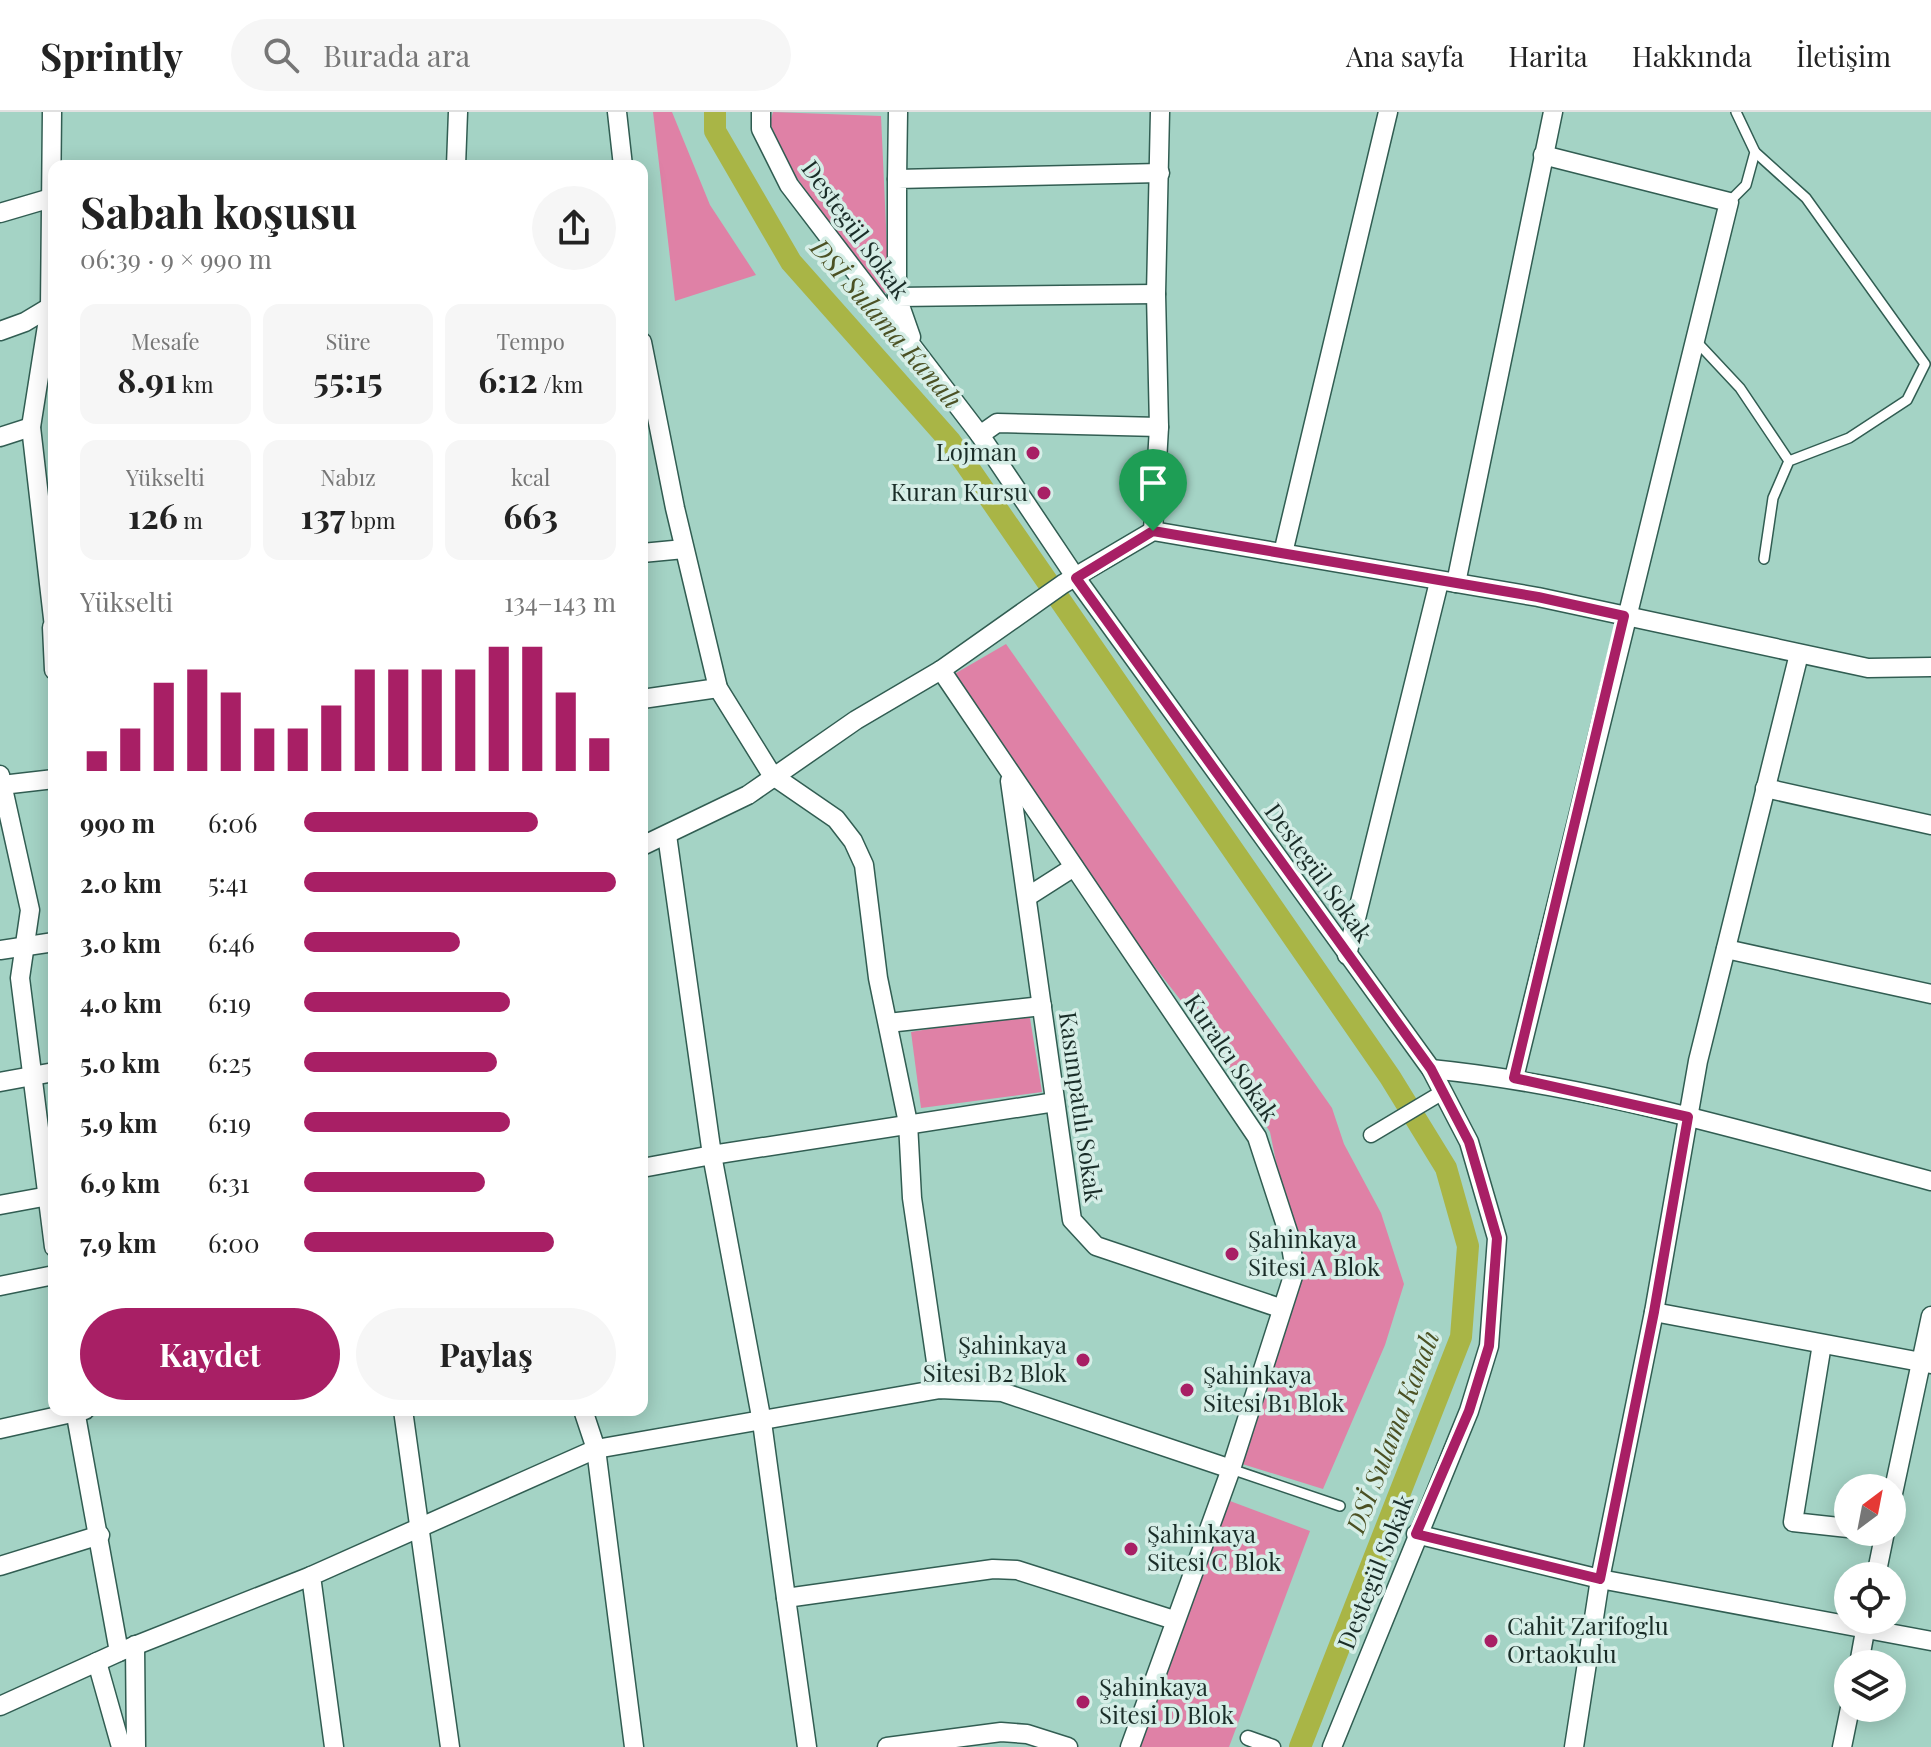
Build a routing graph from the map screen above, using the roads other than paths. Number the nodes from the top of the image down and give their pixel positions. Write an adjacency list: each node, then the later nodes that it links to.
1 (52, 112): 12 (street)
2 (458, 112): 13 (street)
3 (617, 112): 14 (street)
4 (761, 112): 25 (street, Destegül Sokak)
5 (898, 112): 16 (street)
6 (1160, 112): 15 (street)
7 (1388, 112): 37 (street)
8 (1553, 112): 11 (street)
9 (1736, 112): 10 (lane)
10 (1755, 152): 18 (lane); 32 (lane)
11 (1543, 155): 18 (street); 40 (street)
12 (51, 160)
13 (456, 160)
14 (622, 160)
15 (1160, 173): 16 (street); 20 (street)
16 (897, 179): 21 (street)
17 (48, 199): 19 (street)
18 (1729, 202): 24 (street)
19 (0, 213)
20 (1156, 294): 21 (street); 29 (street)
21 (897, 297): 25 (street)
22 (48, 308): 23 (street)
23 (0, 331)
24 (1694, 340): 32 (lane); 41 (street)
25 (917, 353): 30 (street, Destegül Sokak)
26 (648, 372): 35 (street)
27 (48, 380): 28 (street)
28 (31, 427): 31 (street); 33 (street)
29 (1159, 427): 30 (street); 34 (street)
30 (980, 435): 39 (street, Destegül Sokak)
31 (0, 437)
32 (1789, 461): 38 (lane)
33 (47, 523)
34 (1153, 531): 37 (street); 39 (street)
35 (684, 549): 36 (street); 45 (street)
36 (648, 552)
37 (1283, 553): 40 (street)
38 (1764, 559)
39 (1070, 581): 44 (street); 61 (street, Destegül Sokak)
40 (1447, 582): 41 (street); 61 (street)
41 (1624, 616): 42 (street); 68 (street)
42 (1799, 654): 43 (street); 51 (street)
43 (1931, 667)
44 (941, 670): 47 (street, Kuralcı Sokak); 48 (street)
45 (718, 688): 46 (street); 48 (street)
46 (648, 698)
47 (1009, 774): 55 (street, Kuralcı Sokak); 56 (street, Kasımpatılı Sokak)
48 (772, 775): 53 (street); 64 (street)
49 (48, 779): 50 (street)
50 (1, 780): 58 (street)
51 (1765, 788): 52 (street); 59 (street)
52 (1931, 825)
53 (667, 835): 54 (street); 75 (street)
54 (648, 843)
55 (1074, 867): 56 (street); 83 (street, Kuralcı Sokak)
56 (1027, 897): 63 (street, Kasımpatılı Sokak)
57 (48, 943): 58 (street)
58 (25, 945): 60 (street); 67 (street)
59 (1726, 949): 62 (street); 72 (street)
60 (0, 950)
61 (1347, 955): 65 (street, Destegül Sokak)
62 (1931, 994)
63 (1042, 1006): 64 (street); 71 (street, Kasımpatılı Sokak)
64 (888, 1023): 73 (street)
65 (1431, 1069): 68 (street); 70 (street, Destegül Sokak)
66 (48, 1073): 67 (street)
67 (33, 1077): 69 (street); 77 (street)
68 (1514, 1078): 72 (street)
69 (0, 1082)
70 (1443, 1092): 74 (street); 101 (street, Destegül Sokak)
71 (1055, 1102): 73 (street); 83 (street, Kasımpatılı Sokak)
72 (1688, 1117): 78 (street); 84 (street)
73 (908, 1123): 75 (street); 88 (street)
74 (1371, 1135)
75 (712, 1155): 76 (street); 93 (street)
76 (648, 1167)
77 (48, 1170)
78 (1931, 1181)
79 (48, 1196): 80 (street)
80 (0, 1205)
81 (48, 1276): 82 (street)
82 (0, 1286)
83 (1280, 1308): 96 (street, Kuralcı Sokak)
84 (1654, 1312): 86 (street); 105 (street)
85 (1931, 1316): 87 (street)
86 (1822, 1344): 87 (street); 99 (street)
87 (1926, 1363): 97 (street)
88 (940, 1389): 93 (street); 96 (street)
89 (54, 1416): 94 (street)
90 (80, 1416): 102 (street)
91 (404, 1416): 100 (street)
92 (585, 1416): 95 (street)
93 (762, 1422): 95 (street); 106 (street)
94 (0, 1429)
95 (596, 1449): 100 (street); 120 (street)
96 (1231, 1469): 98 (lane); 108 (street, Kuralcı Sokak)
97 (1898, 1474)
98 (1340, 1506)
99 (1834, 1526)
100 (421, 1528): 104 (street); 119 (street)
101 (1416, 1534): 105 (street); 126 (street, Destegül Sokak)
102 (100, 1535): 103 (street); 111 (street)
103 (0, 1566)
104 (311, 1576): 111 (street); 118 (street)
105 (1600, 1579): 107 (street); 127 (street)
106 (786, 1598): 108 (street); 121 (street)
107 (1834, 1619)
108 (1174, 1620): 124 (street, Kuralcı Sokak)
109 (1904, 1634): 110 (street)
110 (1931, 1641)
111 (127, 1649): 112 (street); 117 (street)
112 (97, 1662): 113 (street); 116 (street)
113 (0, 1706)
114 (1847, 1722): 128 (street)
115 (1248, 1738): 125 (street)
116 (121, 1747)
117 (136, 1747)
118 (334, 1747)
119 (450, 1747)
120 (634, 1747)
121 (807, 1747)
122 (887, 1747): 123 (street)
123 (1068, 1747)
124 (1130, 1747)
125 (1273, 1747)
126 (1332, 1747)
127 (1574, 1747)
128 (1842, 1747)

